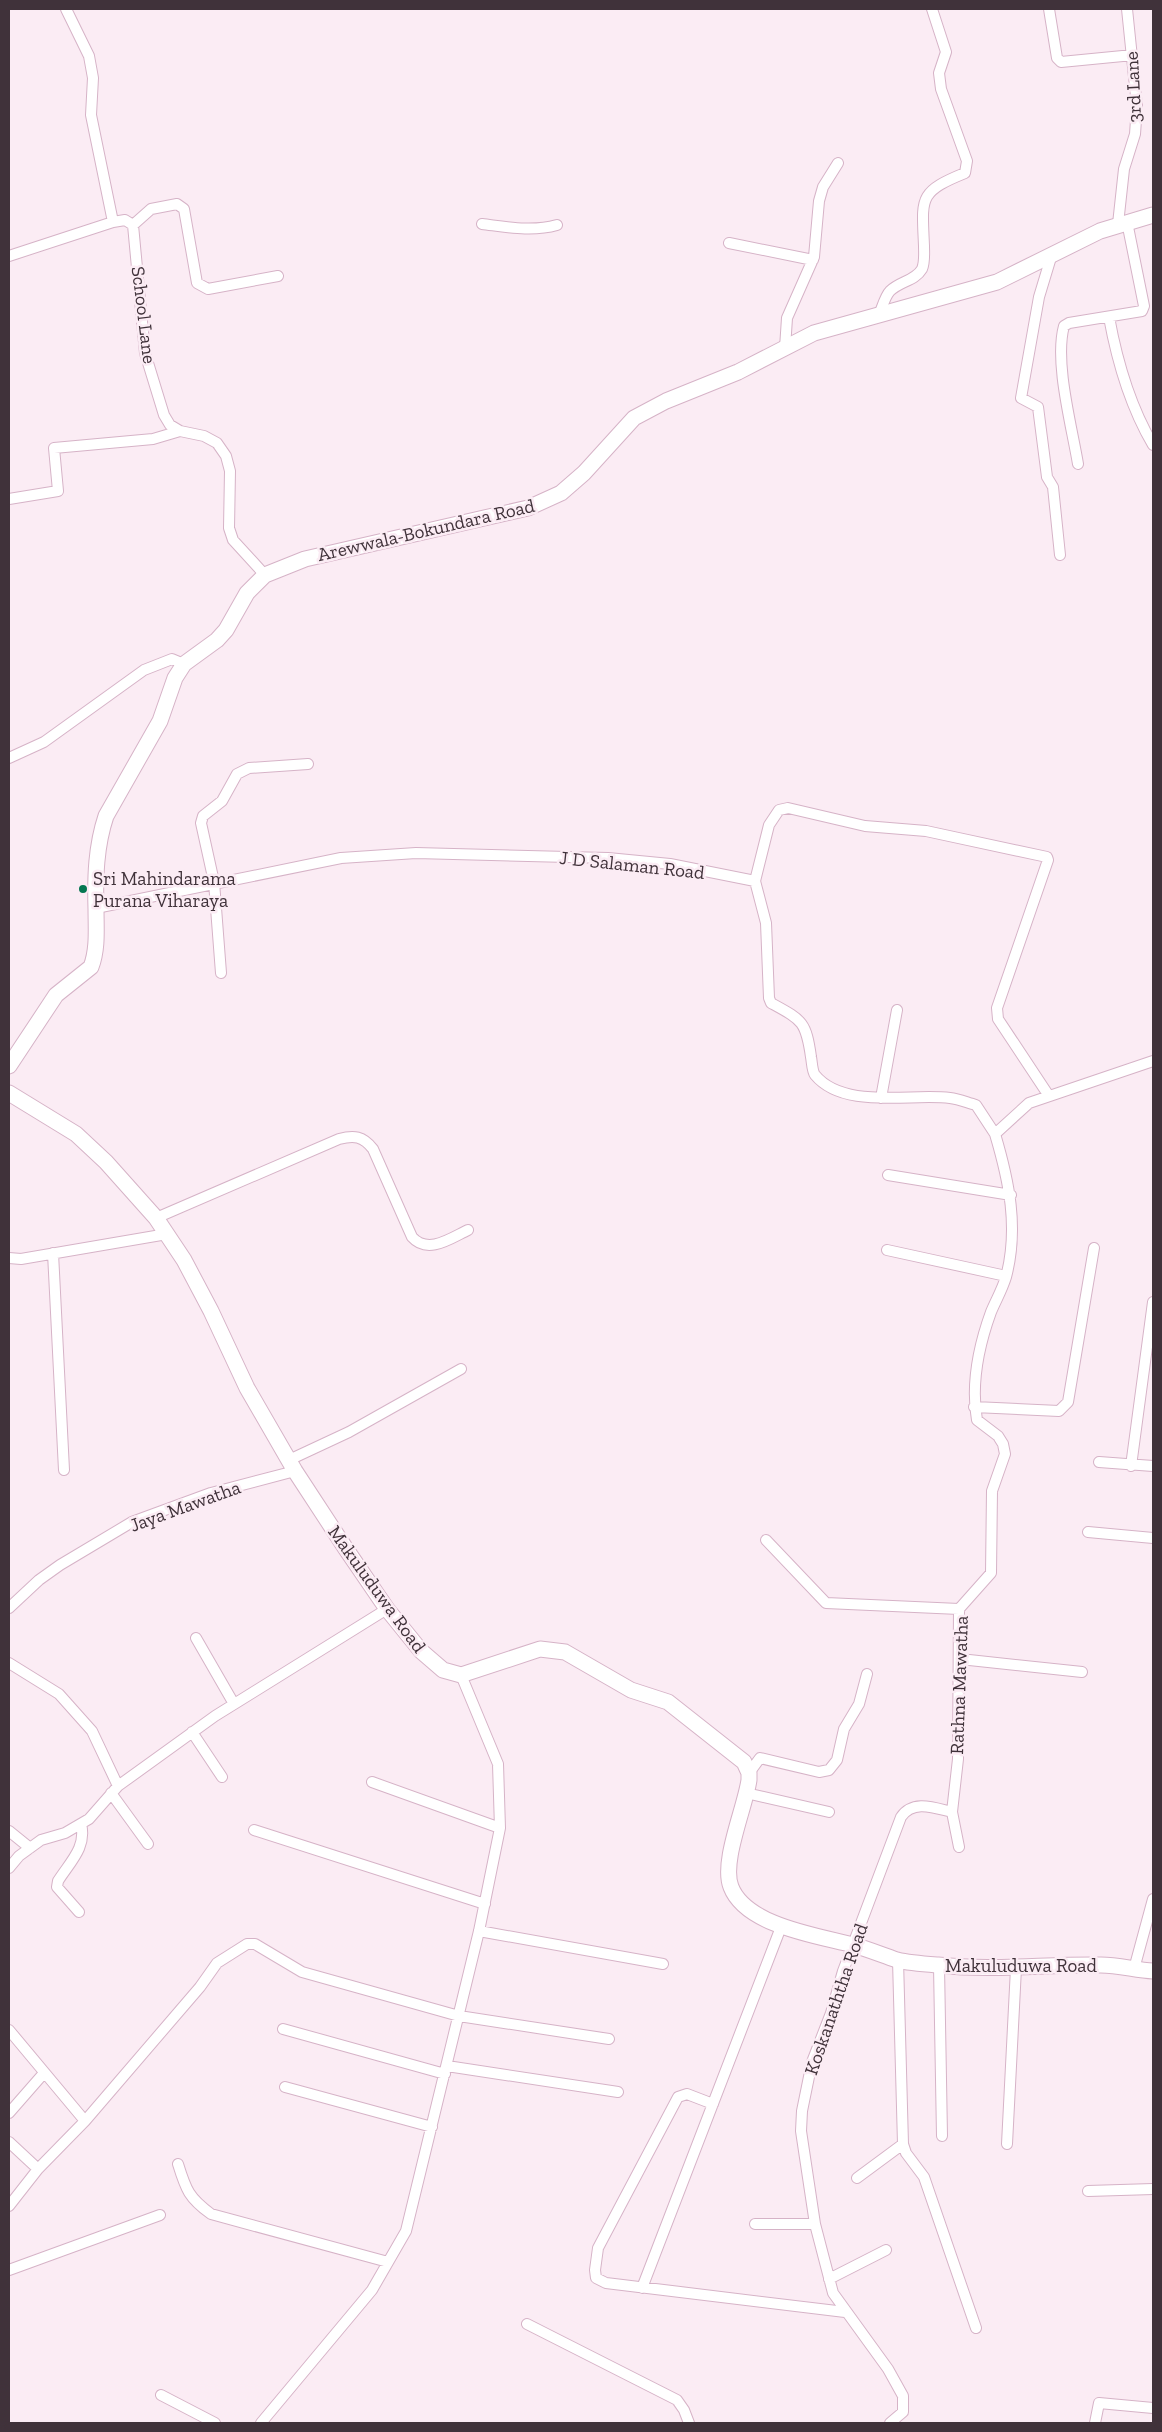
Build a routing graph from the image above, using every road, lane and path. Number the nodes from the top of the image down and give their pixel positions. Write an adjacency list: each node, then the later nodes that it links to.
1 (66, 9): 8 (street)
2 (932, 9): 18 (street)
3 (1049, 9): 5 (street)
4 (1127, 9): 5 (street, 3rd Lane)
5 (1133, 55): 9 (street, 3rd Lane)
6 (838, 163): 16 (street)
7 (1153, 215): 9 (street, Arewwala-Bokundara Road)
8 (113, 222): 11 (street); 14 (street)
9 (1123, 223): 15 (street, Arewwala-Bokundara Road); 19 (street, 3rd Lane)
10 (482, 224): 12 (street)
11 (133, 225): 17 (street); 21 (street, School Lane)
12 (557, 225)
13 (729, 243): 16 (street)
14 (9, 253)
15 (1052, 254): 18 (street, Arewwala-Bokundara Road); 25 (street)
16 (813, 260): 20 (street)
17 (278, 276)
18 (879, 315): 20 (street, Arewwala-Bokundara Road)
19 (1109, 317): 22 (street); 23 (street)
20 (785, 348): 26 (street, Arewwala-Bokundara Road)
21 (180, 431): 24 (street); 26 (street)
22 (1153, 445)
23 (1078, 464)
24 (9, 499)
25 (1060, 555)
26 (265, 574): 27 (street, Arewwala-Bokundara Road)
27 (184, 664): 28 (street); 32 (street, Arewwala-Bokundara Road)
28 (9, 758)
29 (308, 764): 31 (street)
30 (755, 881): 31 (street, J D Salaman Road); 38 (street); 39 (street)
31 (214, 882): 32 (street, J D Salaman Road); 33 (street)
32 (96, 908): 36 (street, Arewwala-Bokundara Road)
33 (221, 973)
34 (896, 1010): 39 (street)
35 (1153, 1061): 38 (street)
36 (9, 1066)
37 (9, 1093): 43 (street, Makuluduwa Road)
38 (1049, 1096): 40 (street)
39 (881, 1098): 40 (street)
40 (995, 1134): 42 (street)
41 (888, 1175): 42 (street)
42 (1011, 1195): 50 (street)
43 (156, 1218): 44 (street); 45 (street, Makuluduwa Road)
44 (468, 1230)
45 (167, 1234): 48 (street); 55 (street, Makuluduwa Road)
46 (1094, 1248): 53 (street)
47 (887, 1250): 50 (street)
48 (53, 1253): 49 (street); 58 (street)
49 (9, 1258)
50 (1006, 1276): 53 (street)
51 (1153, 1302): 56 (street)
52 (461, 1368): 55 (street, Jaya Mawatha)
53 (974, 1407): 64 (street, Rathna Mawatha)
54 (1098, 1462): 56 (street)
55 (292, 1465): 62 (street, Jaya Mawatha); 63 (street, Makuluduwa Road)
56 (1131, 1466): 57 (street)
57 (1153, 1466)
58 (64, 1470)
59 (1088, 1532): 60 (street)
60 (1153, 1538)
61 (766, 1540): 64 (street)
62 (9, 1608)
63 (387, 1609): 70 (street, Makuluduwa Road); 71 (street)
64 (959, 1609): 66 (street, Rathna Mawatha)
65 (196, 1638): 71 (street)
66 (960, 1659): 68 (street); 79 (street, Rathna Mawatha)
67 (9, 1663): 76 (street)
68 (1082, 1672)
69 (867, 1674): 73 (street)
70 (461, 1675): 73 (street); 81 (street)
71 (234, 1704): 72 (street)
72 (192, 1732): 74 (street); 76 (street)
73 (749, 1773): 77 (street, Makuluduwa Road)
74 (222, 1777)
75 (372, 1782): 81 (street)
76 (114, 1790): 80 (street); 84 (street)
77 (746, 1794): 78 (street); 91 (street, Makuluduwa Road)
78 (829, 1812)
79 (952, 1812): 85 (street, Rathna Mawatha); 93 (street, Koskanaththa Road)
80 (80, 1824): 86 (street); 90 (street)
81 (500, 1828): 89 (street)
82 (254, 1830): 89 (street)
83 (9, 1831): 86 (street)
84 (148, 1844)
85 (960, 1847)
86 (30, 1848): 87 (street)
87 (9, 1868)
88 (1153, 1898): 98 (street)
89 (485, 1904): 92 (street)
90 (79, 1912)
91 (782, 1927): 93 (street, Makuluduwa Road); 108 (street)
92 (479, 1931): 95 (street); 100 (street)
93 (853, 1945): 94 (street, Makuluduwa Road); 124 (street, Koskanaththa Road)
94 (898, 1960): 96 (street, Makuluduwa Road); 114 (street)
95 (663, 1964)
96 (939, 1966): 97 (street, Makuluduwa Road); 112 (street)
97 (1016, 1968): 98 (street, Makuluduwa Road); 115 (street)
98 (1134, 1969): 99 (street, Makuluduwa Road)
99 (1153, 1971)
100 (459, 2016): 103 (street); 104 (street); 110 (street)
101 (283, 2029): 104 (street)
102 (9, 2030): 105 (street)
103 (610, 2039)
104 (446, 2070): 107 (street); 111 (street)
105 (44, 2073): 109 (street); 110 (street)
106 (285, 2087): 111 (street)
107 (618, 2092)
108 (713, 2104): 129 (street); 129 (street)
109 (9, 2112)
110 (85, 2120): 117 (street)
111 (432, 2127): 126 (street)
112 (942, 2136)
113 (9, 2142): 117 (street)
114 (903, 2144): 118 (street); 132 (street)
115 (1007, 2144)
116 (178, 2164): 126 (street)
117 (38, 2169): 121 (street)
118 (857, 2178)
119 (1153, 2189): 120 (street)
120 (1088, 2191)
121 (9, 2206)
122 (160, 2215): 127 (street)
123 (755, 2224): 124 (street)
124 (815, 2224): 128 (street, Koskanaththa Road)
125 (886, 2250): 128 (street)
126 (388, 2262): 136 (street)
127 (9, 2270)
128 (830, 2279): 130 (street, Koskanaththa Road)
129 (642, 2288): 130 (street)
130 (845, 2312): 138 (street, Koskanaththa Road)
131 (527, 2324): 137 (street)
132 (976, 2328)
133 (161, 2395): 135 (street)
134 (1153, 2408): 139 (street)
135 (215, 2423)
136 (261, 2423)
137 (689, 2423)
138 (890, 2423)
139 (1095, 2423)

